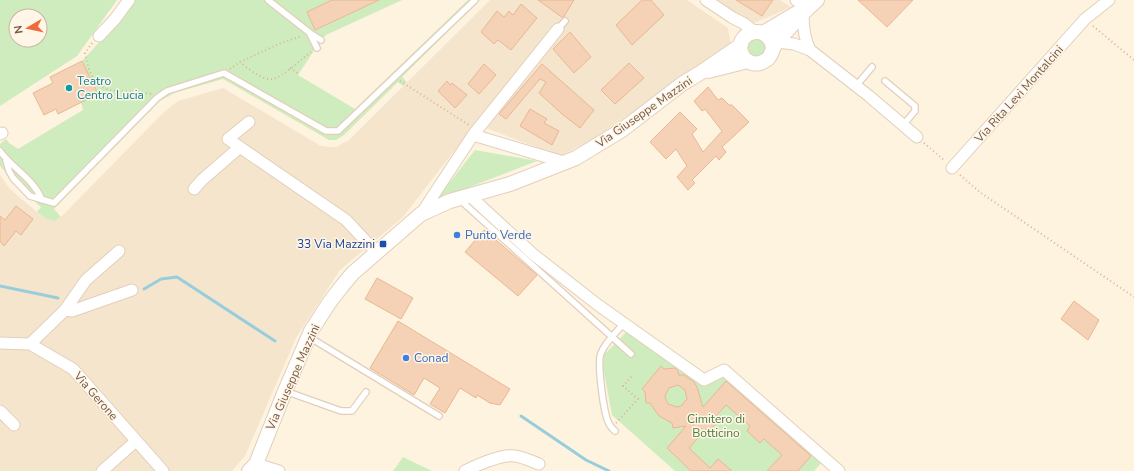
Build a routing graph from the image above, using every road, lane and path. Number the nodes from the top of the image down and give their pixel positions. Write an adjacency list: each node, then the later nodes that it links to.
1 (129, 0): 10 (street)
2 (268, 0): 9 (lane)
3 (475, 0): 23 (lane)
4 (706, 0): 11 (street)
5 (1109, 0): 7 (street, Via Rita Levi Montalcini)
6 (807, 5): 11 (street, Via Giuseppe Mazzini); 13 (street, Via Giuseppe Mazzini); 14 (street)
7 (1085, 19): 15 (path); 35 (street, Via Rita Levi Montalcini)
8 (562, 25): 29 (street, Via Giuseppe Mazzini)
9 (310, 33): 12 (lane); 12 (lane); 17 (path)
10 (98, 36): 26 (path)
11 (750, 37): 13 (street); 16 (street); 21 (street, Via Giuseppe Mazzini)
12 (318, 44): 19 (path)
13 (775, 45): 14 (street); 16 (street, Via Giuseppe Mazzini)
14 (810, 50): 25 (street)
15 (1134, 60)
16 (748, 61): 21 (street, Via Giuseppe Mazzini)
17 (240, 62): 19 (path); 20 (path)
18 (872, 67): 25 (lane)
19 (290, 68): 22 (path)
20 (224, 73): 23 (lane); 26 (lane)
21 (700, 73): 34 (street, Via Giuseppe Mazzini)
22 (299, 74)
23 (390, 79): 29 (path)
24 (884, 82): 28 (lane)
25 (856, 86): 28 (street)
26 (157, 98): 38 (lane)
27 (249, 122): 31 (street)
28 (903, 125): 30 (street)
29 (475, 132): 34 (street); 39 (street, Via Giuseppe Mazzini)
30 (917, 136): 35 (path)
31 (240, 147): 36 (street); 41 (street)
32 (0, 151): 33 (lane)
33 (6, 160): 38 (lane); 38 (lane)
34 (567, 163): 37 (street, Via Giuseppe Mazzini)
35 (952, 168): 43 (path)
36 (194, 190)
37 (465, 198): 39 (street, Via Giuseppe Mazzini); 45 (street); 47 (lane)
38 (42, 200)
39 (421, 214): 41 (street, Via Giuseppe Mazzini)
40 (119, 251): 44 (street)
41 (377, 253): 46 (street, Via Giuseppe Mazzini)
42 (132, 290): 44 (street)
43 (1134, 297)
44 (65, 310): 49 (street)
45 (624, 323): 47 (lane); 65 (street)
46 (309, 337): 52 (street, Via Giuseppe Mazzini); 55 (lane)
47 (612, 337): 50 (lane); 57 (lane)
48 (0, 343): 49 (street, Via Gerone)
49 (30, 344): 58 (street, Via Gerone)
50 (631, 354)
51 (632, 376): 57 (path)
52 (285, 391): 53 (lane); 60 (street, Via Giuseppe Mazzini)
53 (366, 392)
54 (0, 411): 56 (street)
55 (439, 416)
56 (14, 425)
57 (613, 430)
58 (136, 441): 61 (street); 62 (street, Via Gerone)
59 (539, 464): 64 (street)
60 (253, 467): 63 (street)
61 (102, 471)
62 (163, 471)
63 (279, 471)
64 (465, 471)
65 (840, 471)

